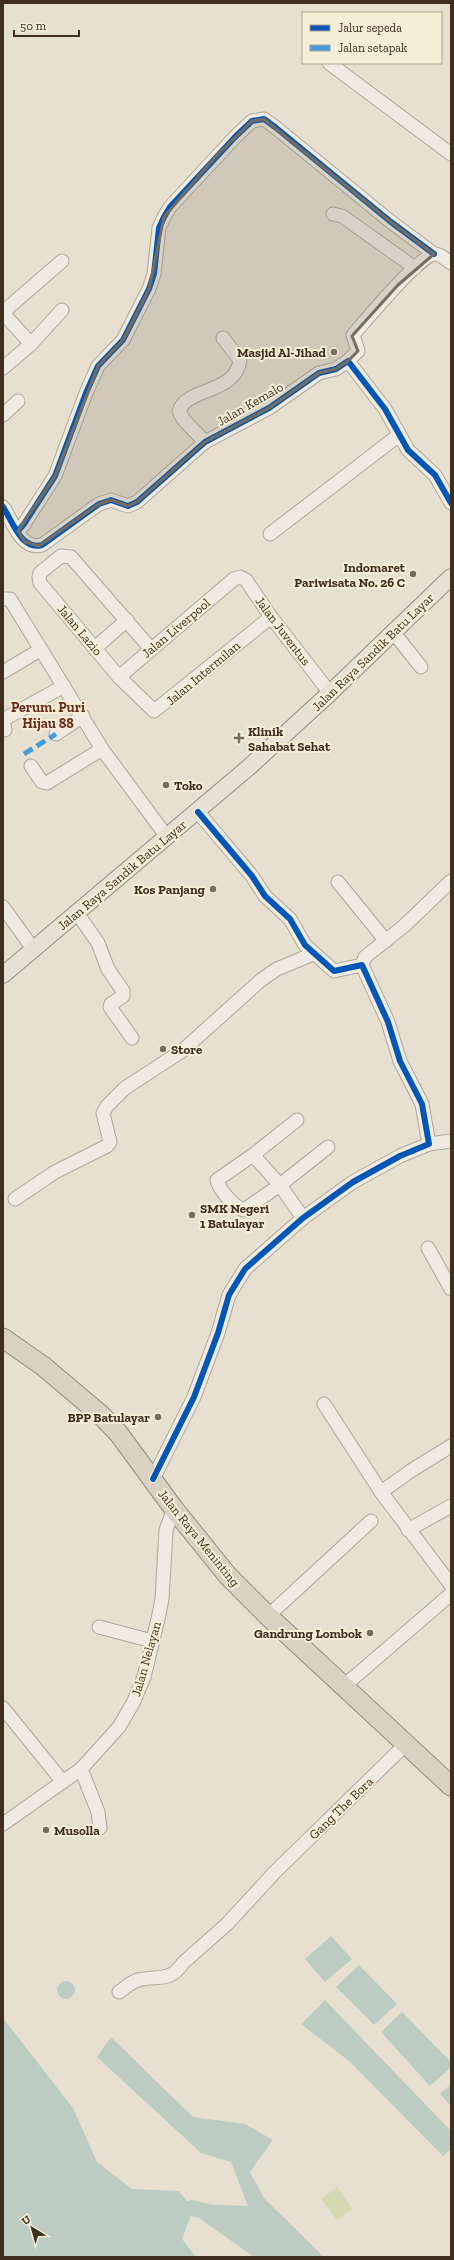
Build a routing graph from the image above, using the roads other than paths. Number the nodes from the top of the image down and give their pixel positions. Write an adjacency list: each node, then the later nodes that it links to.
1 (330, 64): 2 (street)
2 (451, 154)
3 (333, 214): 7 (street)
4 (434, 254): 6 (street); 7 (street); 20 (street)
5 (62, 260): 9 (street)
6 (451, 263)
7 (415, 268): 12 (street)
8 (62, 310): 11 (street)
9 (3, 313): 11 (street)
10 (223, 338): 17 (street)
11 (31, 344): 13 (street)
12 (348, 361): 16 (street); 17 (street, Jalan Kemalo)
13 (3, 368)
14 (18, 401): 15 (street)
15 (3, 415)
16 (399, 435): 18 (street); 21 (street)
17 (205, 442): 20 (street, Jalan Kemalo)
18 (451, 503)
19 (3, 507): 20 (street)
20 (18, 531)
21 (270, 534)
22 (451, 577): 27 (main road, Jalan Raya Sandik Batu Layar)
23 (233, 580): 25 (street, Jalan Juventus); 29 (street, Jalan Liverpool)
24 (3, 599): 30 (street)
25 (270, 617): 33 (street, Jalan Intermilan); 35 (street, Jalan Juventus)
26 (127, 620): 28 (street); 28 (street, Jalan Lazio); 29 (street)
27 (394, 633): 31 (street); 35 (main road, Jalan Raya Sandik Batu Layar)
28 (95, 648): 33 (street, Jalan Lazio)
29 (151, 649): 33 (street, Jalan Liverpool)
30 (40, 650): 32 (street); 34 (street)
31 (421, 667)
32 (3, 672)
33 (119, 677)
34 (64, 686): 36 (street); 37 (street)
35 (330, 693): 41 (main road, Jalan Raya Sandik Batu Layar)
36 (83, 716): 38 (street); 39 (street)
37 (5, 730)
38 (56, 734)
39 (102, 749): 40 (street); 42 (street)
40 (31, 766)
41 (198, 812): 42 (main road, Jalan Raya Sandik Batu Layar); 49 (street)
42 (166, 837): 46 (main road, Jalan Raya Sandik Batu Layar)
43 (338, 882): 47 (street)
44 (451, 882): 47 (street)
45 (3, 907): 48 (street)
46 (77, 913): 48 (main road, Jalan Raya Sandik Batu Layar); 52 (street)
47 (386, 941): 50 (street)
48 (34, 950): 51 (main road, Jalan Raya Sandik Batu Layar)
49 (313, 954): 50 (street); 59 (street)
50 (362, 965): 55 (street)
51 (3, 975)
52 (132, 1038)
53 (297, 1120): 57 (street)
54 (451, 1142): 55 (street)
55 (429, 1144): 60 (street)
56 (328, 1147): 58 (street)
57 (253, 1155): 58 (street); 58 (street)
58 (280, 1185): 60 (street)
59 (15, 1199)
60 (303, 1218): 66 (street)
61 (428, 1248): 62 (street)
62 (451, 1289)
63 (3, 1338): 66 (highway, Jalan Raya Meninting)
64 (324, 1404): 67 (street)
65 (451, 1446): 67 (street)
66 (153, 1479): 69 (highway, Jalan Raya Meninting)
67 (381, 1492): 71 (street)
68 (451, 1506): 71 (street)
69 (174, 1509): 74 (highway, Jalan Raya Meninting); 76 (street, Jalan Nelayan)
70 (371, 1521): 74 (street)
71 (408, 1530): 72 (street)
72 (451, 1585)
73 (451, 1594): 77 (street)
74 (268, 1616): 77 (highway, Jalan Raya Meninting)
75 (99, 1627): 76 (street)
76 (152, 1641): 80 (street, Jalan Nelayan)
77 (344, 1686): 79 (highway, Jalan Raya Meninting)
78 (3, 1708): 81 (street)
79 (406, 1744): 82 (highway, Jalan Raya Meninting); 85 (street, Gang The Bora)
80 (81, 1769): 81 (street, Jalan Nelayan); 84 (street)
81 (63, 1782): 83 (street, Jalan Nelayan)
82 (451, 1786)
83 (5, 1819)
84 (100, 1828)
85 (119, 1992)

